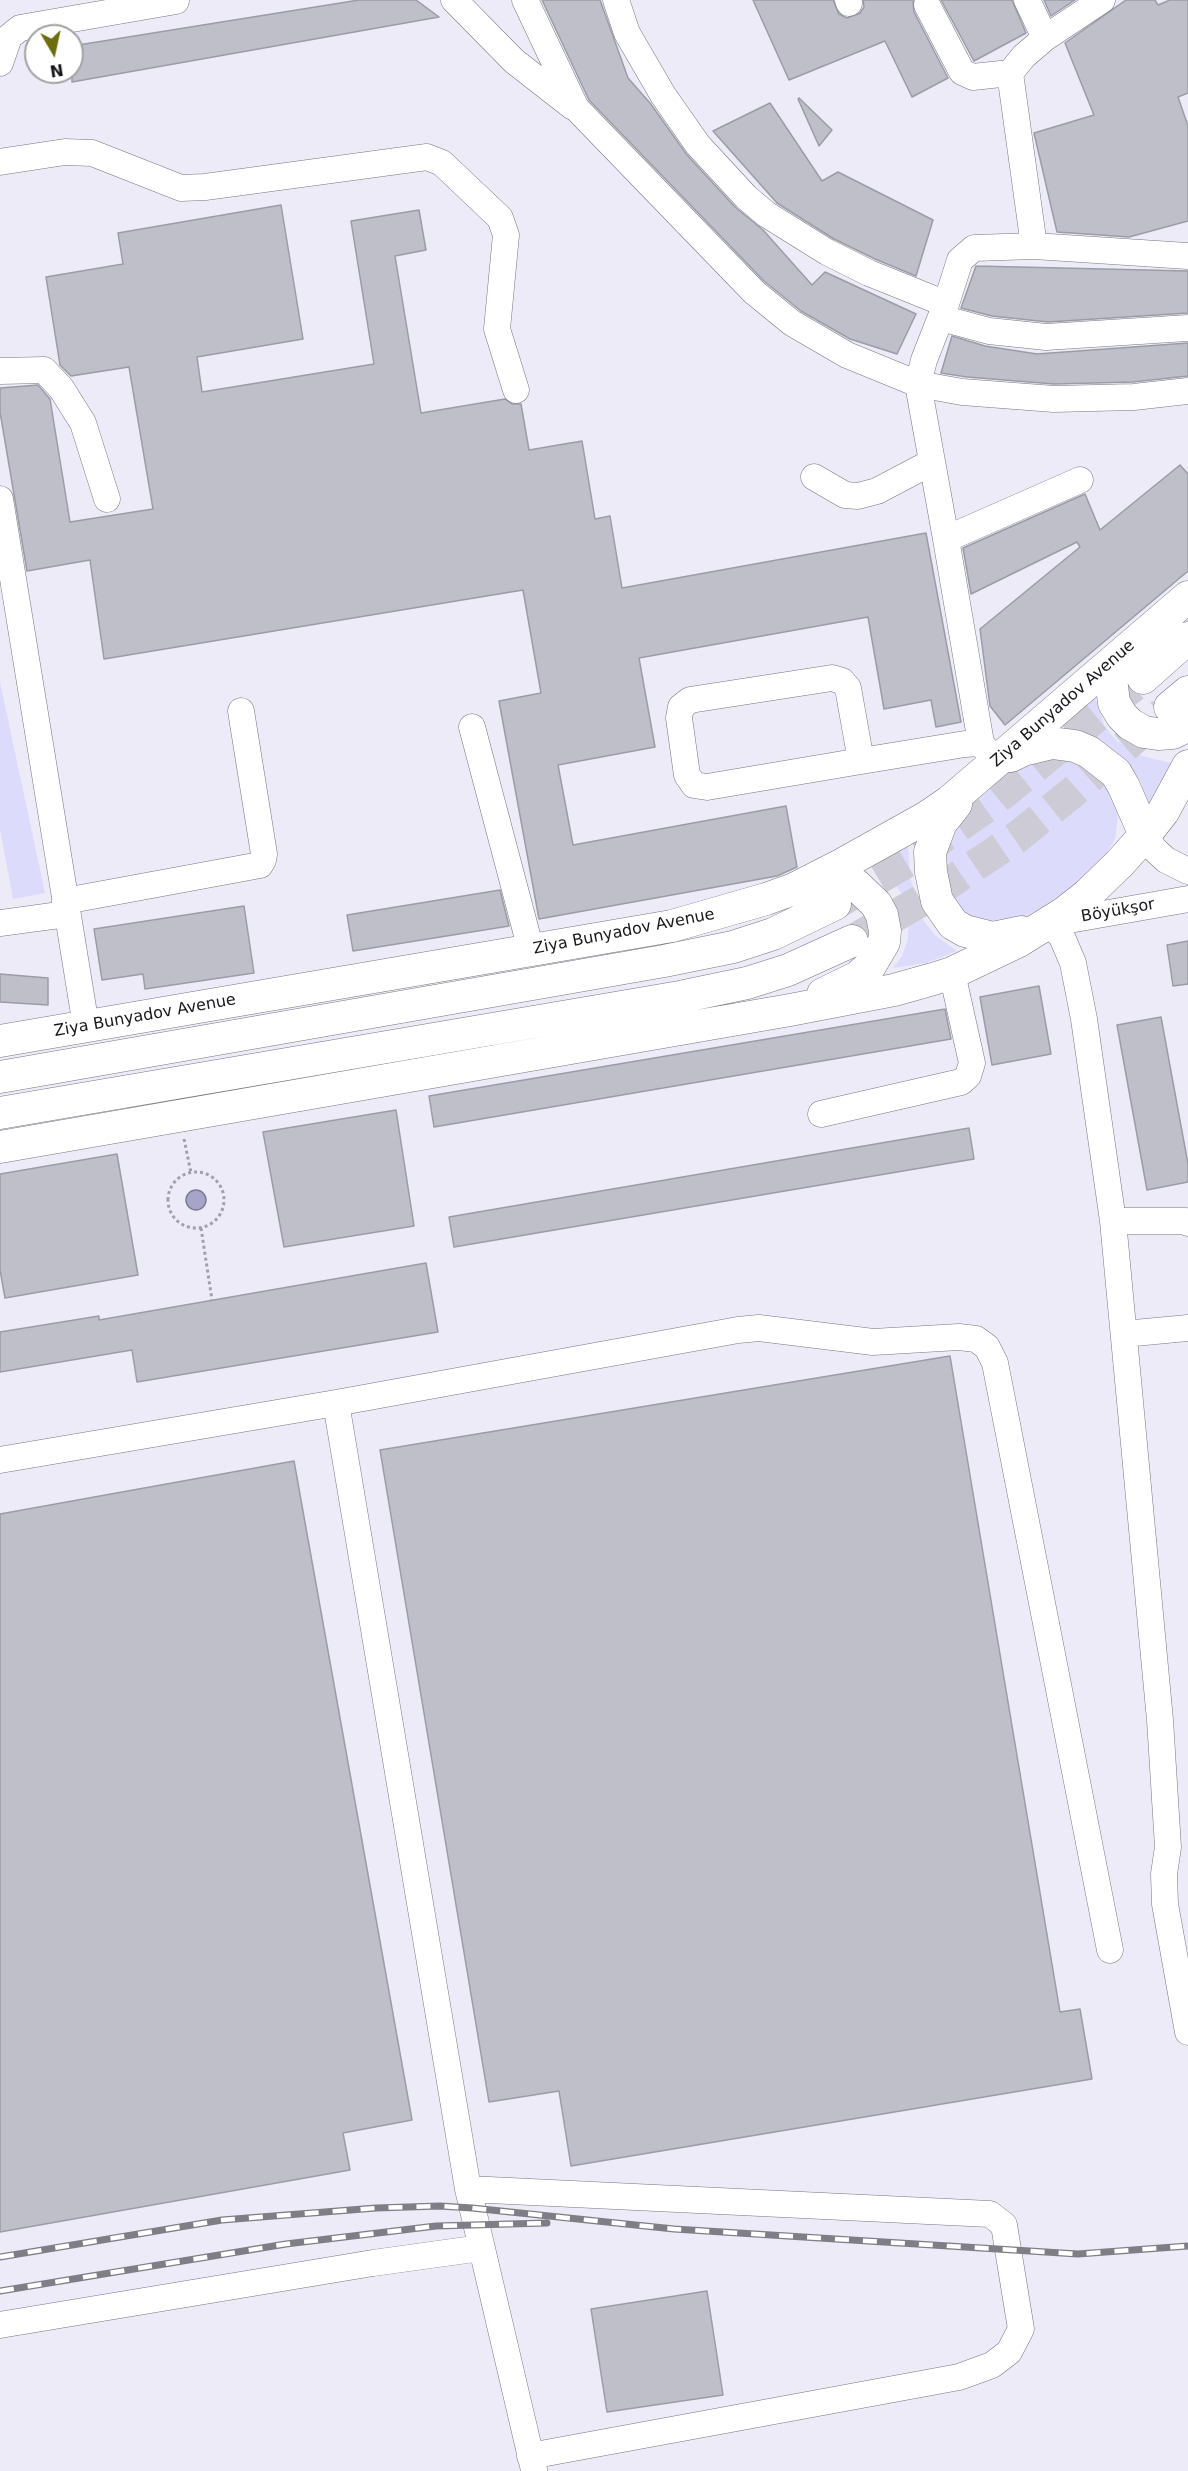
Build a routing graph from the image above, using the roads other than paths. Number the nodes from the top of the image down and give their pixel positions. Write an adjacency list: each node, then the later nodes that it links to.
1 (454, 0): 11 (street)
2 (525, 0): 11 (street)
3 (616, 0): 15 (street)
4 (1027, 0): 8 (street)
5 (1102, 0): 8 (street)
6 (176, 1): 9 (street)
7 (927, 5): 10 (street)
8 (1045, 38): 10 (street)
9 (0, 63)
10 (1010, 73): 13 (street)
11 (576, 108): 18 (street)
12 (0, 162): 19 (street)
13 (1034, 246): 14 (street); 15 (street)
14 (1188, 256)
15 (944, 311): 16 (street); 18 (street)
16 (1188, 328)
17 (0, 371): 25 (street)
18 (918, 384): 20 (street); 21 (street)
19 (516, 390)
20 (1188, 391)
21 (932, 462): 22 (street); 26 (street)
22 (814, 477)
23 (1080, 480): 26 (street)
24 (0, 499): 42 (street)
25 (107, 499)
26 (946, 539): 34 (street)
27 (1188, 597): 28 (main road, Ziya Bunyadov Avenue)
28 (1141, 636): 31 (main road); 34 (main road, Ziya Bunyadov Avenue)
29 (1188, 638): 30 (main road, Ziya Bunyadov Avenue)
30 (1143, 678)
31 (1182, 708)
32 (241, 711): 42 (street)
33 (472, 727): 46 (street)
34 (989, 753): 35 (street); 37 (main road); 39 (main road, Ziya Bunyadov Avenue); 44 (main road)
35 (861, 762): 35 (street)
36 (1188, 766): 37 (main road)
37 (1145, 835): 38 (street); 44 (main road)
38 (1188, 871)
39 (794, 889): 46 (main road, Ziya Bunyadov Avenue); 48 (main road)
40 (1188, 899): 44 (street, Böyükşor)
41 (835, 904): 51 (main road, Ziya Bunyadov Avenue)
42 (66, 908): 43 (street); 49 (street)
43 (0, 922)
44 (1048, 923): 47 (main road); 55 (street)
45 (852, 941): 52 (main road)
46 (531, 950): 49 (main road, Ziya Bunyadov Avenue)
47 (952, 973): 48 (main road); 53 (street)
48 (790, 1010): 54 (main road)
49 (86, 1026): 50 (main road, Ziya Bunyadov Avenue)
50 (0, 1041)
51 (0, 1077)
52 (0, 1113)
53 (821, 1114)
54 (0, 1147)
55 (1113, 1221): 56 (street); 58 (street)
56 (1188, 1223)
57 (1188, 1328): 58 (street)
58 (1124, 1334): 61 (street)
59 (336, 1403): 60 (street); 62 (street); 64 (street)
60 (0, 1460)
61 (1178, 1847): 63 (street)
62 (1110, 1950)
63 (1188, 2032)
64 (468, 2189): 65 (street); 67 (street)
65 (481, 2248): 66 (street); 67 (street)
66 (0, 2325)
67 (532, 2463)

